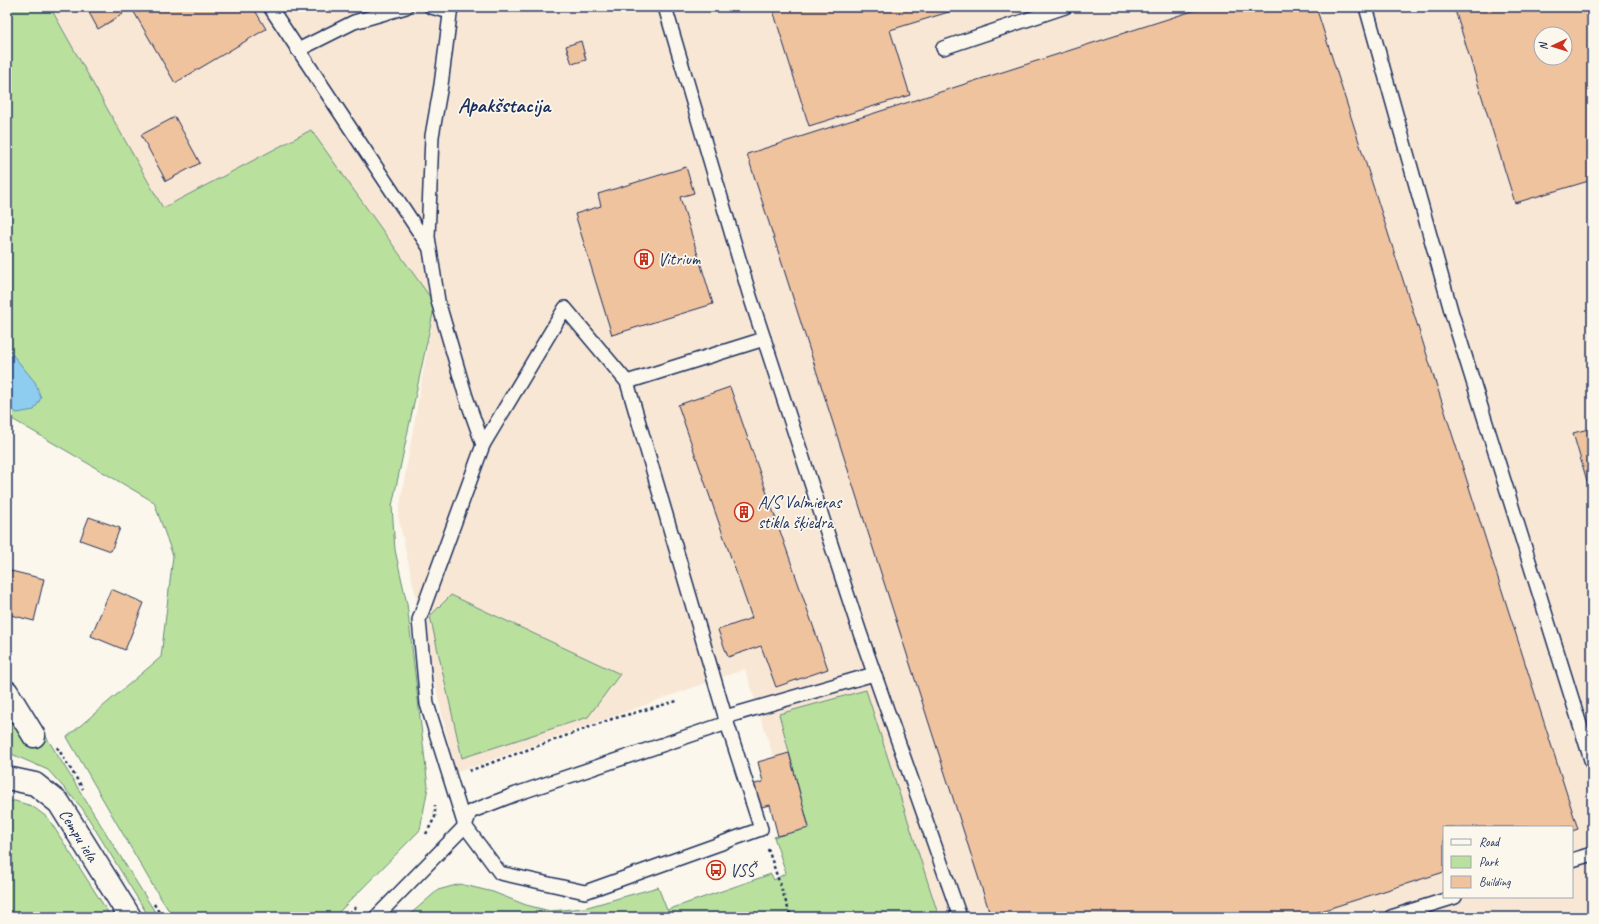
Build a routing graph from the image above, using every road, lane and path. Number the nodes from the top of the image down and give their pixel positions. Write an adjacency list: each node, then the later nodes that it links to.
1 (270, 7): 9 (lane)
2 (406, 7): 9 (lane)
3 (431, 7): 7 (lane)
4 (665, 7): 11 (lane)
5 (1065, 7): 8 (lane)
6 (1366, 7): 19 (lane)
7 (450, 9): 10 (lane)
8 (943, 48)
9 (298, 50): 10 (lane)
10 (430, 248): 13 (lane)
11 (764, 339): 12 (lane); 14 (lane)
12 (627, 382): 13 (lane); 17 (lane)
13 (483, 446): 23 (lane)
14 (874, 674): 17 (lane); 32 (lane)
15 (7, 692): 18 (main road)
16 (677, 701): 20 (path)
17 (726, 720): 23 (lane); 24 (lane)
18 (34, 736)
19 (1592, 763)
20 (473, 770)
21 (7, 778): 29 (main road, Cempu iela)
22 (435, 802): 25 (path)
23 (465, 826): 24 (lane); 30 (lane)
24 (761, 829): 31 (path)
25 (424, 839)
26 (1592, 854): 27 (lane)
27 (1573, 860)
28 (1452, 898): 33 (lane)
29 (130, 917)
30 (376, 917)
31 (791, 917)
32 (960, 917)
33 (1390, 917)

